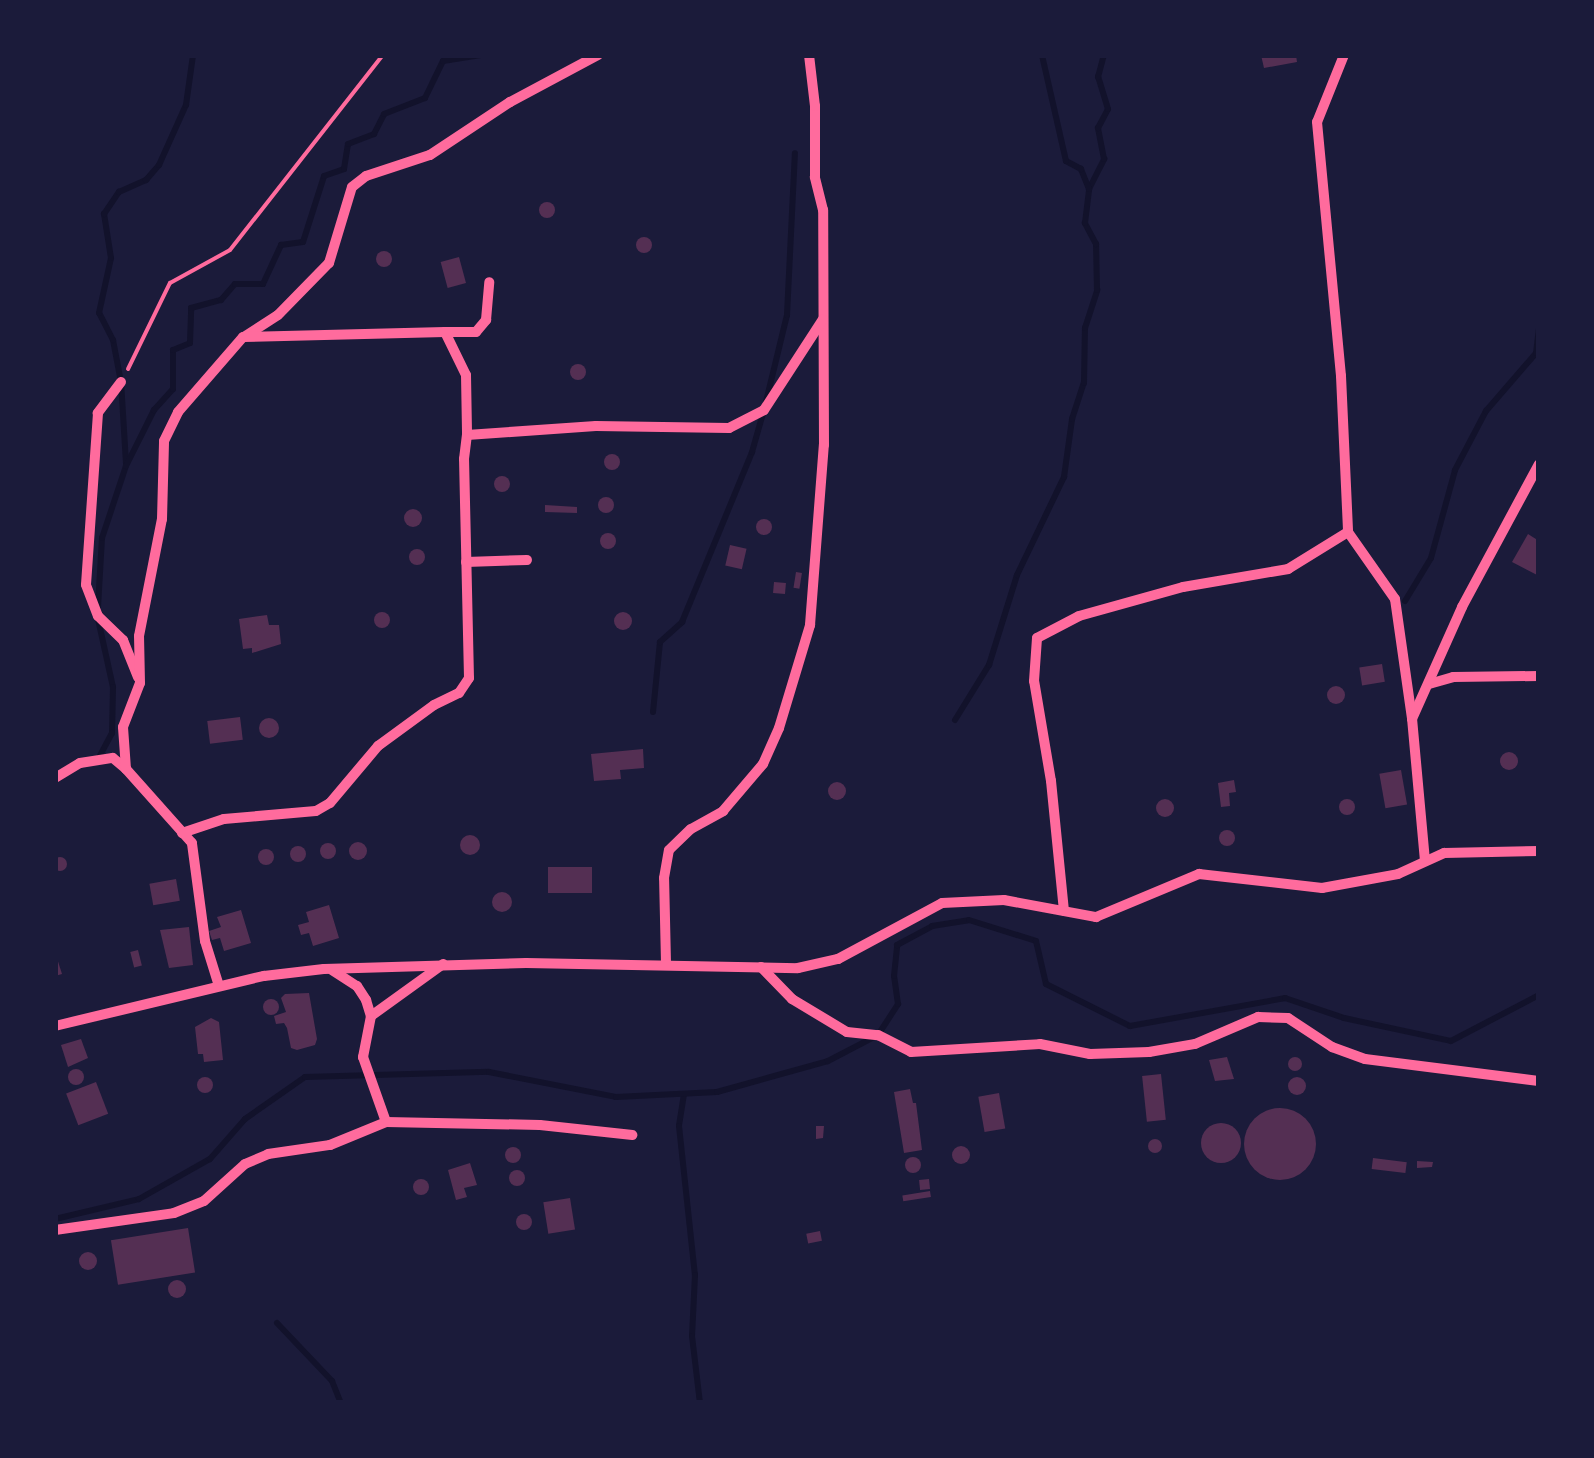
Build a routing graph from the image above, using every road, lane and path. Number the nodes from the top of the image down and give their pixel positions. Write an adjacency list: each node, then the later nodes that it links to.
1 (383, 55): 9 (path)
2 (598, 55): 8 (street)
3 (809, 55): 6 (street)
4 (1344, 55): 12 (street)
5 (489, 282): 7 (street)
6 (823, 319): 10 (street); 26 (street)
7 (444, 332): 8 (street); 10 (street)
8 (243, 337): 16 (street)
9 (121, 382): 16 (street)
10 (467, 435): 14 (street)
11 (1539, 464): 17 (street)
12 (1348, 532): 18 (street); 24 (street)
13 (527, 560): 14 (street)
14 (466, 562): 21 (street)
15 (1539, 676): 17 (street)
16 (140, 683): 19 (street)
17 (1429, 684): 18 (street)
18 (1412, 719): 23 (street)
19 (126, 769): 20 (street); 21 (street)
20 (55, 778)
21 (182, 833): 29 (street)
22 (1539, 851): 23 (street)
23 (1425, 861): 24 (street)
24 (1064, 911): 27 (street)
25 (444, 963): 26 (street); 28 (street); 30 (street)
26 (666, 963): 27 (street)
27 (762, 967): 32 (street)
28 (330, 969): 29 (street); 30 (street)
29 (219, 986): 31 (street)
30 (371, 1016): 33 (street)
31 (55, 1026)
32 (1539, 1081)
33 (386, 1122): 34 (street); 35 (street)
34 (632, 1136)
35 (55, 1230)

